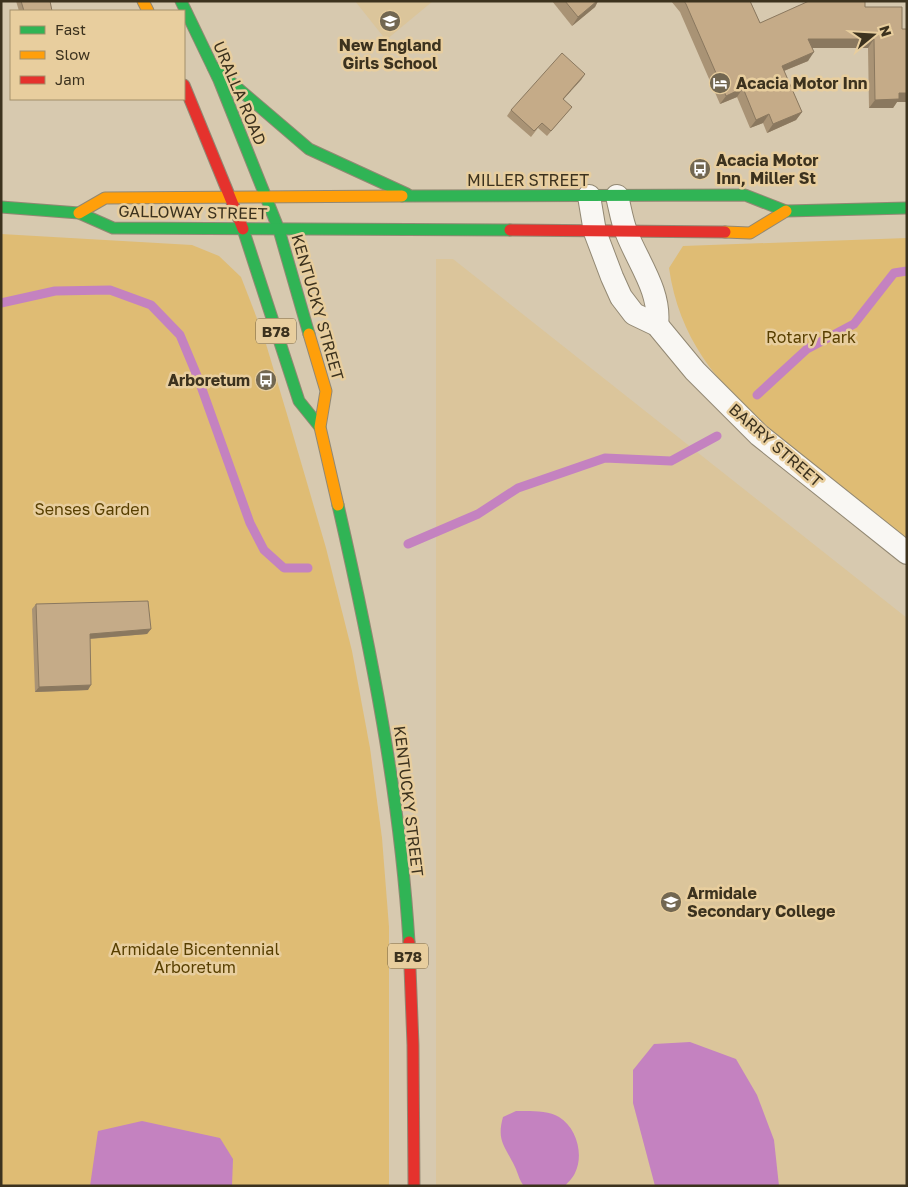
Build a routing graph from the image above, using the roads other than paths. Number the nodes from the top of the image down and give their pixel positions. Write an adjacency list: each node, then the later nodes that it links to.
1 (181, 1): 2 (main road, URALLA ROAD / B78)
2 (213, 67): 6 (main road); 8 (main road, URALLA ROAD / B78)
3 (185, 87): 7 (main road, B78)
4 (589, 196): 5 (main road, MILLER STREET); 6 (main road, MILLER STREET); 15 (street, BARRY STREET)
5 (617, 196): 11 (main road, MILLER STREET); 16 (street)
6 (413, 197): 8 (main road, MILLER STREET)
7 (230, 198): 8 (main road, GALLOWAY STREET); 12 (main road, GALLOWAY STREET); 13 (main road, B78)
8 (267, 198): 14 (main road, KENTUCKY STREET / B78)
9 (1, 207): 12 (main road, GALLOWAY STREET)
10 (907, 208): 11 (main road, MILLER STREET)
11 (786, 210): 16 (main road)
12 (79, 213): 13 (main road, GALLOWAY STREET)
13 (243, 230): 14 (main road, GALLOWAY STREET); 18 (main road, KENTUCKY STREET / B78)
14 (279, 230): 15 (main road); 18 (main road, KENTUCKY STREET / B78)
15 (595, 232): 16 (main road); 17 (street, BARRY STREET)
16 (627, 232): 17 (street)
17 (657, 325): 19 (street, BARRY STREET)
18 (320, 427): 20 (main road, KENTUCKY STREET / B78)
19 (907, 553)
20 (414, 1186)

